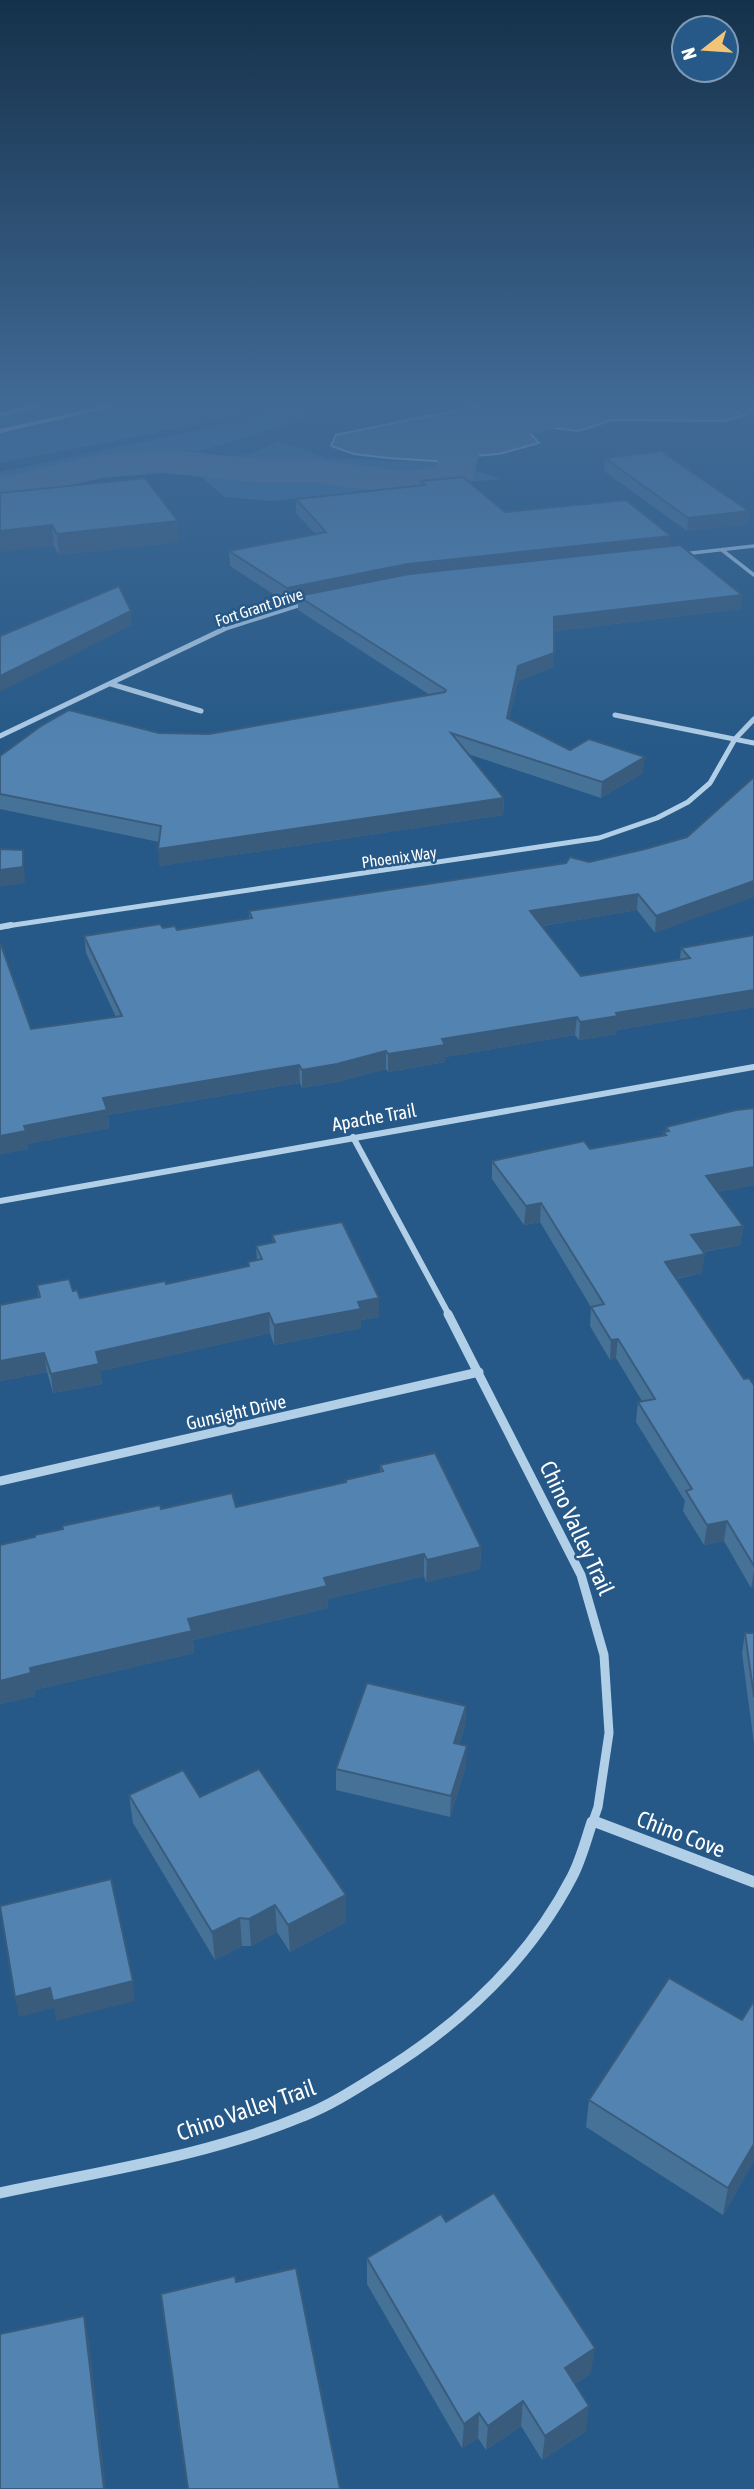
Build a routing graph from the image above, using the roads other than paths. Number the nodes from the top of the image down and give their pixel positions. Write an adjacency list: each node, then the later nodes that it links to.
1 (754, 546): 2 (street)
2 (722, 550): 3 (street); 4 (street)
3 (681, 554)
4 (754, 575)
5 (316, 601): 6 (street, Fort Grant Drive)
6 (111, 683): 7 (street); 10 (street, Fort Grant Drive)
7 (201, 711)
8 (615, 715): 11 (street)
9 (754, 719): 11 (street, Phoenix Way)
10 (0, 736)
11 (735, 739): 12 (street); 13 (street, Phoenix Way)
12 (754, 743)
13 (0, 928)
14 (754, 1067): 15 (street, Apache Trail)
15 (353, 1137): 16 (street, Apache Trail); 17 (street, Chino Valley Trail)
16 (0, 1202)
17 (480, 1372): 18 (street, Gunsight Drive); 19 (street, Chino Valley Trail)
18 (0, 1481)
19 (595, 1822): 20 (street, Chino Cove); 21 (street, Chino Valley Trail)
20 (754, 1882)
21 (0, 2193)

